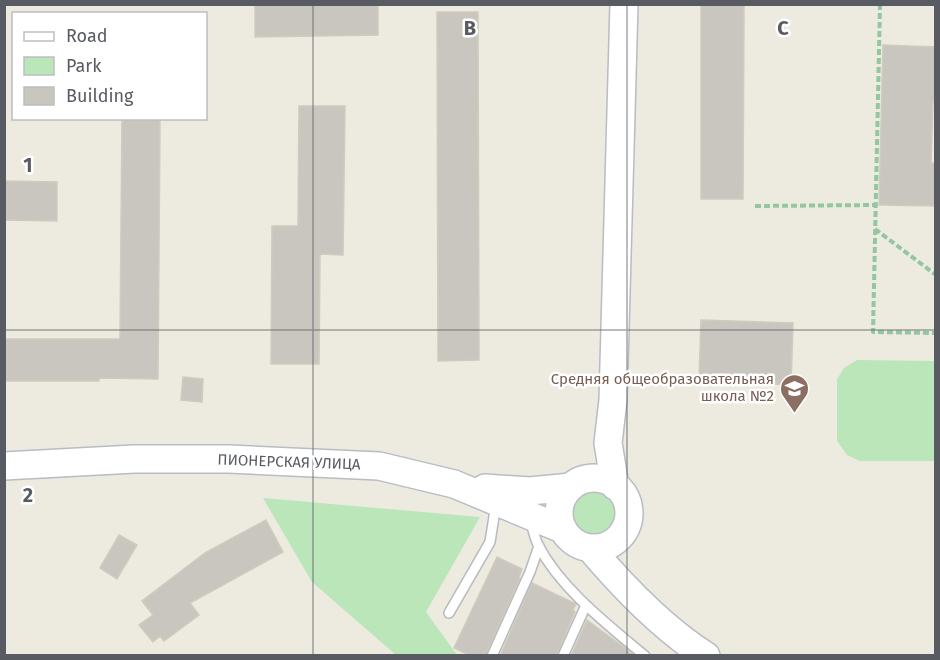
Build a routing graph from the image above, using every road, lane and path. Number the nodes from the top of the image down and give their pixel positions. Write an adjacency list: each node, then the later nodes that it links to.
1 (624, 4): 8 (main road)
2 (880, 4): 3 (path)
3 (876, 205): 4 (path); 5 (path)
4 (755, 206)
5 (875, 229): 6 (path); 7 (path)
6 (936, 275)
7 (936, 333)
8 (608, 443): 11 (main road); 12 (main road)
9 (4, 465): 10 (main road, ПИОНЕРСКАЯ УЛИЦА)
10 (454, 484): 11 (main road); 13 (main road, ПИОНЕРСКАЯ УЛИЦА)
11 (576, 484): 12 (main road); 16 (main road)
12 (615, 486): 15 (main road)
13 (497, 501): 14 (main road, ПИОНЕРСКАЯ УЛИЦА); 21 (lane)
14 (529, 514): 16 (main road, ПИОНЕРСКАЯ УЛИЦА); 17 (lane)
15 (626, 527): 18 (main road); 19 (main road)
16 (562, 529): 18 (main road)
17 (539, 546): 20 (lane); 22 (lane)
18 (590, 548): 19 (main road)
19 (634, 596): 25 (main road)
20 (586, 605): 23 (lane); 24 (lane)
21 (449, 613)
22 (492, 656)
23 (563, 656)
24 (645, 656)
25 (706, 656)

